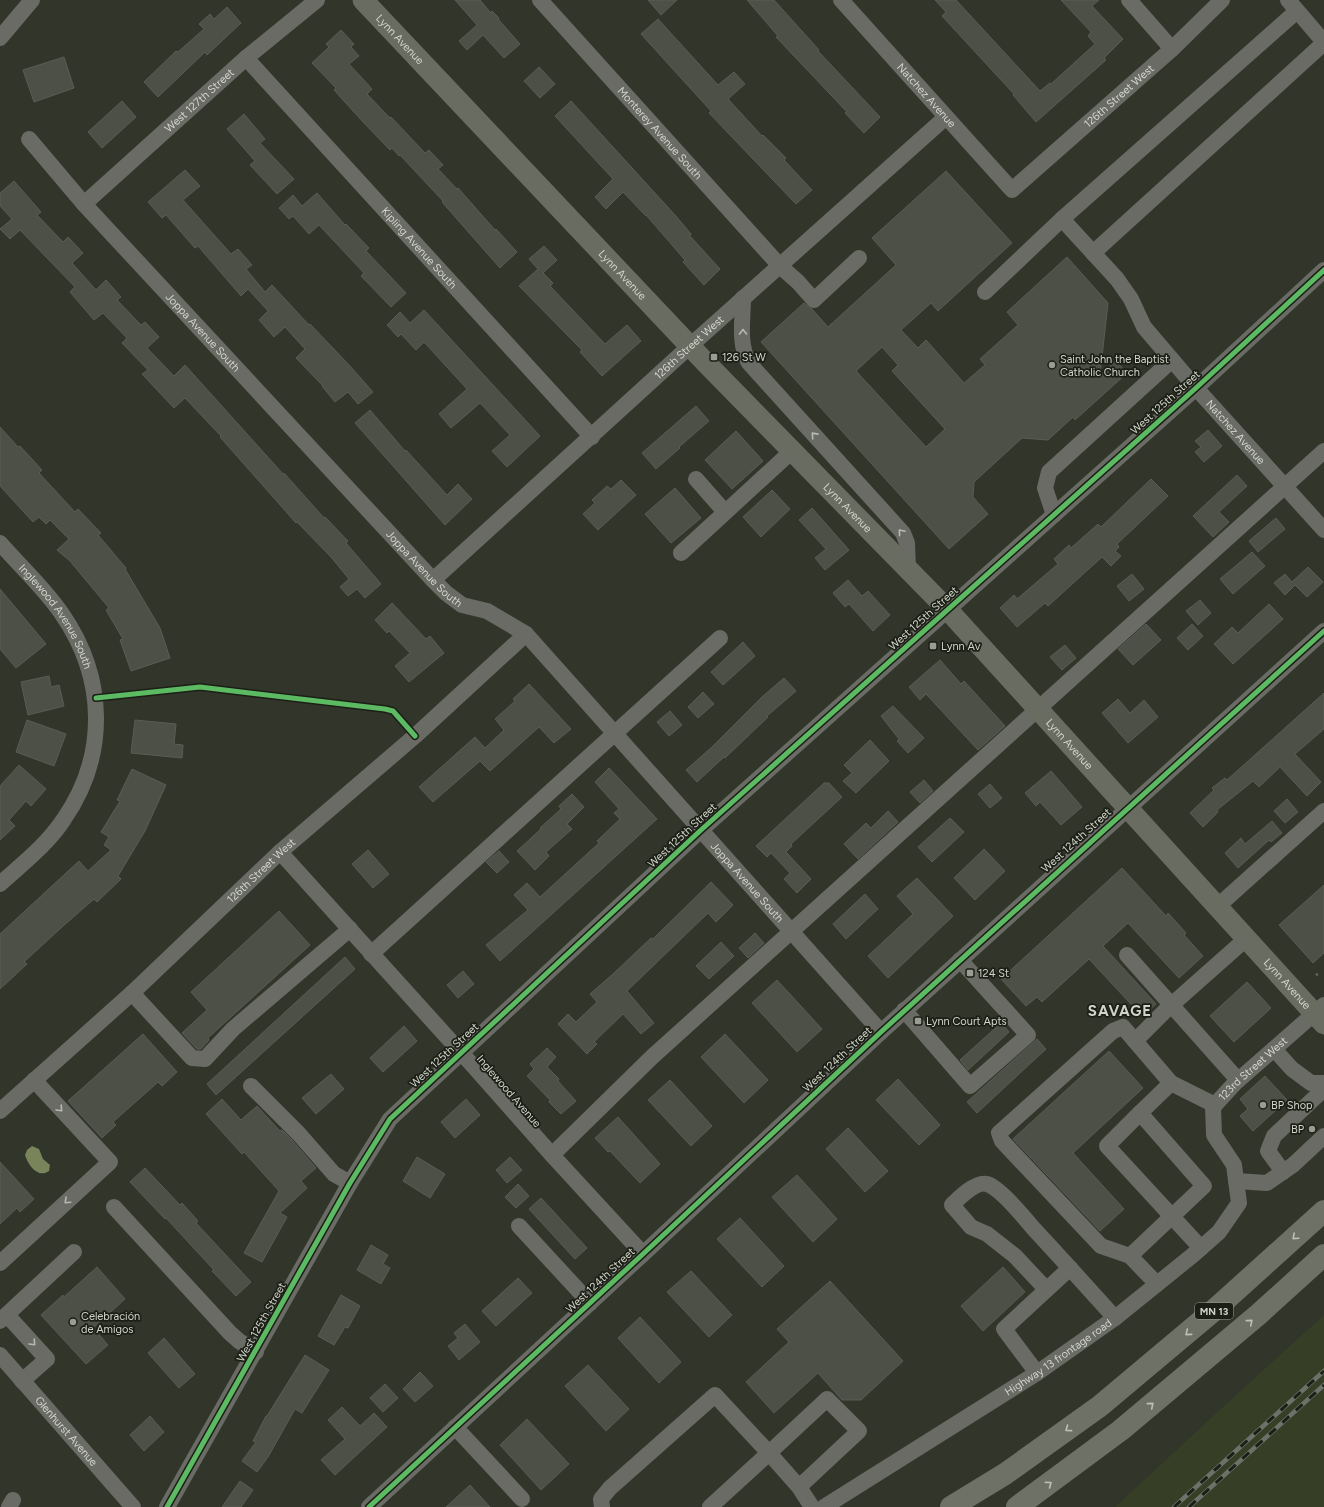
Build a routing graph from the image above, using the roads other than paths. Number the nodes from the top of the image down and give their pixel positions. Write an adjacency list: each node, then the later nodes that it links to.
1 (32, 0): 9 (street)
2 (318, 0): 12 (street, West 127th Street)
3 (363, 0): 24 (main road, Lynn Avenue)
4 (540, 0): 20 (street, Monterey Avenue South)
5 (841, 0): 13 (street, Natchez Avenue)
6 (1129, 0): 11 (street)
7 (1222, 0): 11 (street, 126th Street West)
8 (1292, 5): 10 (street); 17 (street)
9 (0, 38)
10 (1324, 42): 18 (street)
11 (1172, 48): 15 (street, 126th Street West)
12 (246, 58): 16 (street, West 127th Street); 27 (street, Kipling Avenue South)
13 (946, 117): 15 (street, Natchez Avenue); 20 (street, 126th Street West)
14 (29, 139): 16 (street, Joppa Avenue South)
15 (1012, 190)
16 (84, 204): 38 (street, Joppa Avenue South)
17 (1062, 219): 18 (street, Natchez Avenue); 22 (street)
18 (1093, 253): 25 (street, Natchez Avenue)
19 (859, 258): 20 (street, Monterey Avenue South)
20 (780, 266): 23 (street, 126th Street West)
21 (1324, 270): 26 (street, West 125th Street)
22 (985, 292)
23 (743, 298): 24 (street, 126th Street West); 37 (street, one-way to 23)
24 (690, 346): 27 (street, 126th Street West); 28 (main road, Lynn Avenue)
25 (1172, 360): 26 (street, Natchez Avenue); 33 (street)
26 (1196, 388): 31 (street, Natchez Avenue); 33 (street, West 125th Street)
27 (592, 437): 38 (street, 126th Street West)
28 (792, 451): 32 (street); 37 (main road, Lynn Avenue)
29 (1324, 451): 31 (street)
30 (696, 479): 32 (street)
31 (1285, 487): 34 (street, Natchez Avenue); 43 (street)
32 (725, 512): 36 (street)
33 (1054, 515): 39 (street, West 125th Street)
34 (1324, 530)
35 (0, 544): 49 (street, Inglewood Avenue South)
36 (681, 553)
37 (908, 569): 39 (main road, Lynn Avenue)
38 (433, 580): 41 (street, Joppa Avenue South)
39 (947, 609): 43 (main road, Lynn Avenue); 47 (street, West 125th Street)
40 (1324, 631): 45 (street, West 124th Street)
41 (526, 634): 44 (street, Joppa Avenue South); 48 (street, 126th Street West)
42 (720, 638): 44 (street)
43 (1038, 709): 45 (main road, Lynn Avenue); 52 (street)
44 (614, 733): 47 (street, Joppa Avenue South); 54 (street)
45 (1128, 808): 50 (main road, Lynn Avenue); 56 (street, West 124th Street)
46 (1324, 811): 50 (street)
47 (701, 830): 52 (street, Joppa Avenue South); 64 (street, West 125th Street)
48 (280, 852): 51 (street, Inglewood Avenue); 57 (street, 126th Street West)
49 (0, 884)
50 (1218, 906): 53 (main road, Lynn Avenue)
51 (350, 929): 54 (street, Inglewood Avenue); 57 (street)
52 (792, 932): 61 (street, Joppa Avenue South); 75 (street)
53 (1247, 938): 58 (street); 60 (main road, Lynn Avenue)
54 (371, 954): 64 (street, Inglewood Avenue)
55 (1127, 955): 58 (street)
56 (960, 960): 59 (street, West 124th Street); 59 (street)
57 (132, 992): 65 (street, 126th Street West)
58 (1171, 1006): 62 (street); 66 (street)
59 (904, 1010): 61 (street, West 124th Street)
60 (1321, 1014): 63 (street, 123rd Street West)
61 (880, 1032): 86 (street, West 124th Street)
62 (1135, 1042): 67 (street); 88 (street)
63 (1274, 1049): 66 (street, 123rd Street West); 68 (street)
64 (461, 1052): 75 (street, Inglewood Avenue); 79 (street, West 125th Street)
65 (34, 1080): 72 (street, 126th Street West); 89 (street, one-way to 89)
66 (1238, 1080): 71 (street, 123rd Street West)
67 (1171, 1082): 71 (street); 73 (street)
68 (1324, 1083)
69 (251, 1086): 79 (street)
70 (1324, 1089): 77 (street)
71 (1215, 1105): 76 (street, 123rd Street West)
72 (0, 1111)
73 (1140, 1113): 82 (street); 82 (street)
74 (1324, 1136): 77 (street)
75 (552, 1155): 86 (street, Inglewood Avenue)
76 (1234, 1165): 78 (street, Highway 13 frontage road)
77 (1283, 1172): 78 (street)
78 (1236, 1181): 84 (street, Highway 13 frontage road)
79 (350, 1183): 96 (street, West 125th Street)
80 (114, 1207): 96 (street)
81 (1324, 1210): 111 (highway, MN 13, one-way to 111)
82 (1172, 1216): 84 (street); 88 (street)
83 (519, 1226): 93 (street)
84 (1201, 1248): 91 (street, Highway 13 frontage road)
85 (74, 1252): 94 (street)
86 (643, 1254): 93 (street, West 124th Street)
87 (1324, 1255): 112 (highway, MN 13, one-way to 87)
88 (1130, 1256): 91 (street)
89 (0, 1263)
90 (1070, 1268): 92 (street); 92 (street); 95 (street)
91 (1157, 1284): 95 (street, Highway 13 frontage road)
92 (1046, 1289): 98 (street)
93 (590, 1303): 100 (street, West 124th Street)
94 (3, 1318): 99 (street, one-way to 99)
95 (1115, 1318): 98 (street, Highway 13 frontage road)
96 (256, 1352): 105 (street, West 125th Street)
97 (0, 1355): 99 (street, Glenhurst Avenue)
98 (1037, 1373): 110 (street, Highway 13 frontage road)
99 (22, 1381): 104 (street, Glenhurst Avenue)
100 (455, 1427): 103 (street); 106 (street, West 124th Street)
101 (769, 1453): 102 (street); 102 (street); 107 (street); 108 (street)
102 (799, 1486): 109 (street)
103 (522, 1499)
104 (133, 1507)
105 (167, 1507)
106 (368, 1507)
107 (602, 1507)
108 (710, 1507)
109 (812, 1507)
110 (824, 1507)
111 (951, 1507)
112 (1017, 1507)

